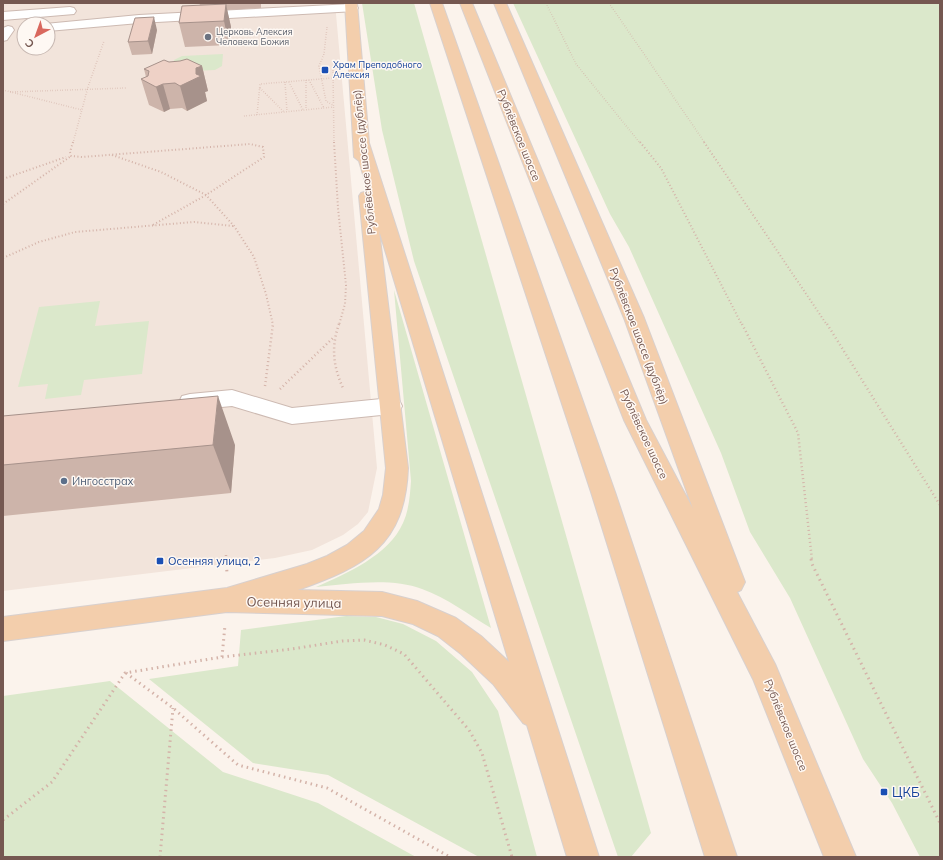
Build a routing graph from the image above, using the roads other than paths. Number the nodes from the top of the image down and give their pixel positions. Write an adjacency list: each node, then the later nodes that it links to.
1 (290, 3): 7 (lane)
2 (436, 3): 20 (main road)
3 (466, 3): 17 (main road, Рублёвское шоссе)
4 (500, 3): 17 (main road, Рублёвское шоссе (дублёр))
5 (351, 6): 7 (lane); 12 (main road, Рублёвское шоссе (дублёр))
6 (134, 8): 10 (lane)
7 (322, 10): 10 (lane)
8 (80, 11): 9 (lane)
9 (3, 16)
10 (139, 19): 11 (lane)
11 (56, 26)
12 (361, 142): 14 (main road, Рублёвское шоссе (дублёр)); 18 (main road)
13 (170, 404): 14 (lane)
14 (391, 406): 15 (main road, Рублёвское шоссе (дублёр))
15 (227, 600): 16 (main road, Осенняя улица); 18 (main road, Осенняя улица)
16 (3, 629)
17 (766, 673): 21 (main road, Рублёвское шоссе)
18 (541, 723): 19 (main road)
19 (583, 857)
20 (721, 857)
21 (840, 857)

